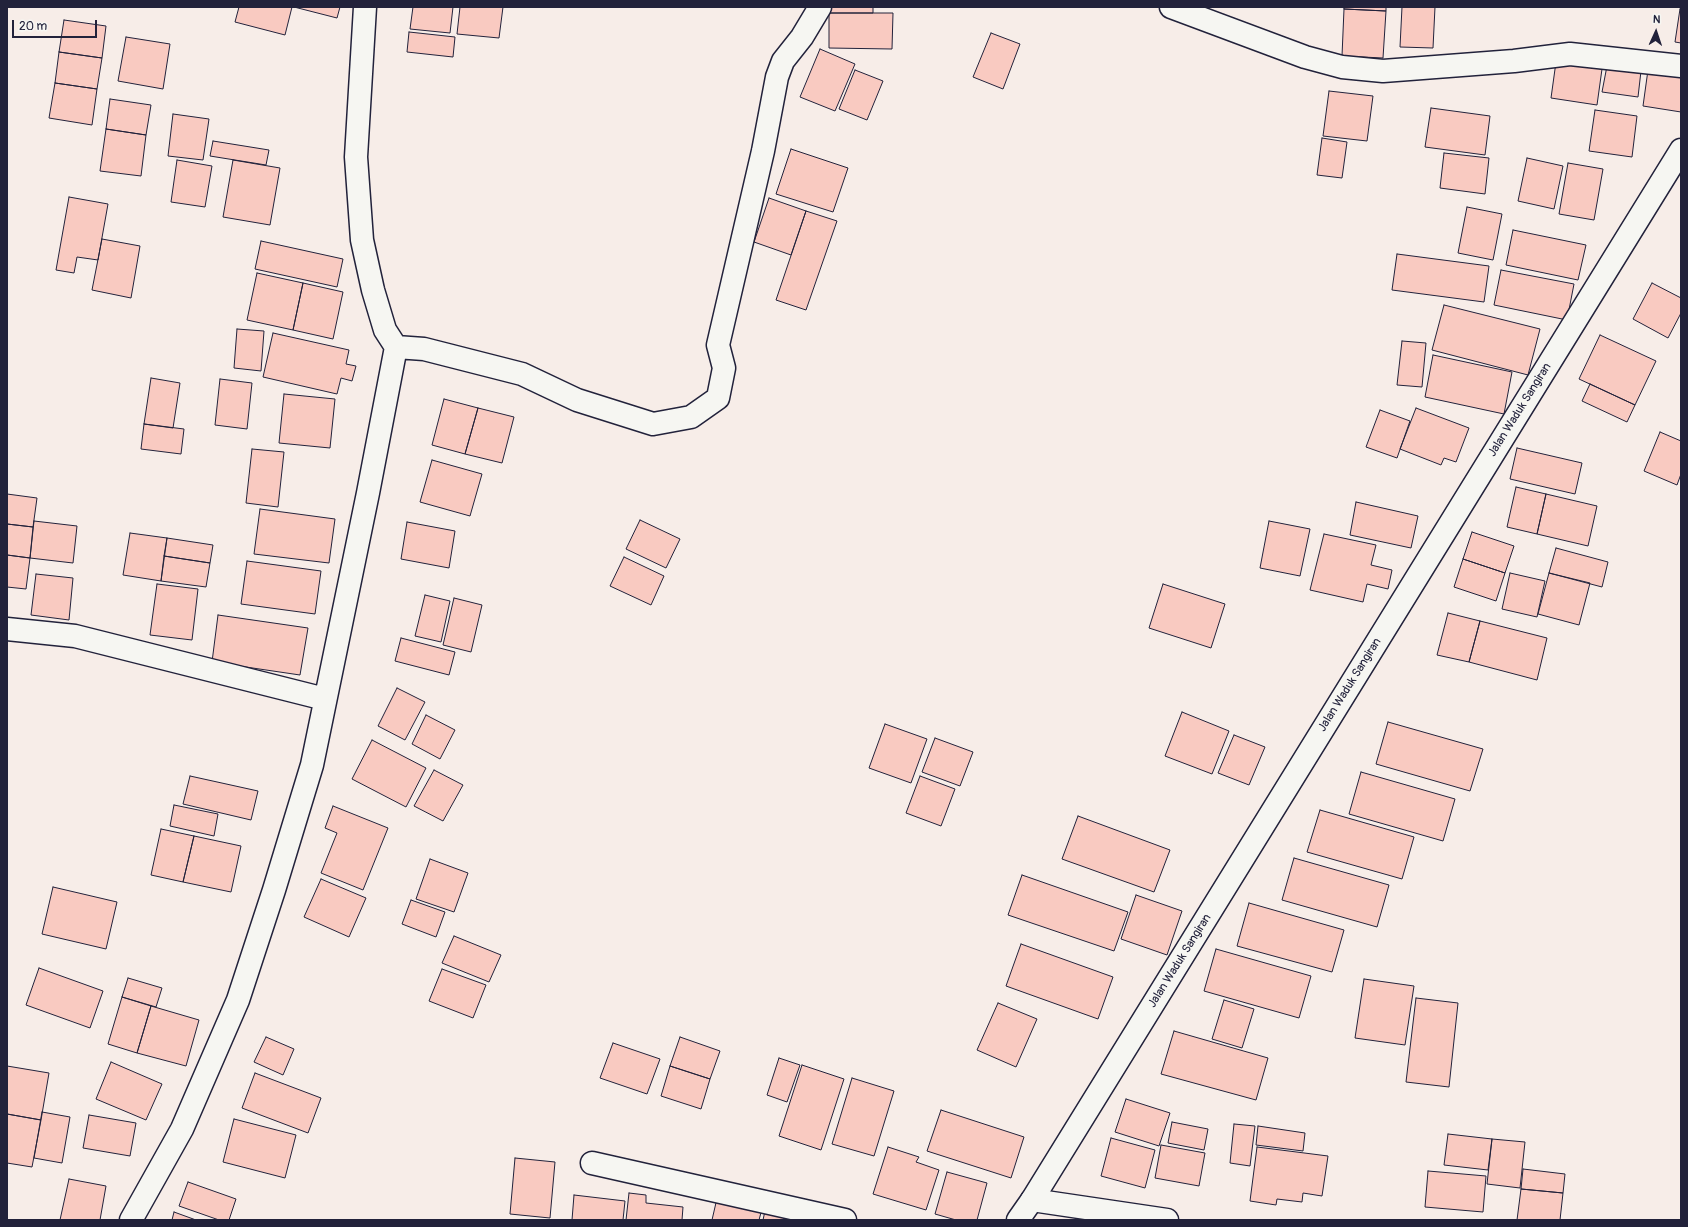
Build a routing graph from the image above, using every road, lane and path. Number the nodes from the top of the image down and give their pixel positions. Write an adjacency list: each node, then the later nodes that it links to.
1 (365, 7): 6 (street)
2 (820, 7): 6 (street)
3 (1171, 7): 4 (street)
4 (1681, 66)
5 (1681, 150): 10 (street, Jalan Waduk Sangiran)
6 (396, 347): 8 (street)
7 (7, 629): 8 (street)
8 (325, 699): 11 (street)
9 (592, 1163): 12 (street)
10 (1032, 1200): 13 (street, Jalan Waduk Sangiran); 14 (street)
11 (131, 1220)
12 (846, 1220)
13 (1018, 1220)
14 (1167, 1220)

